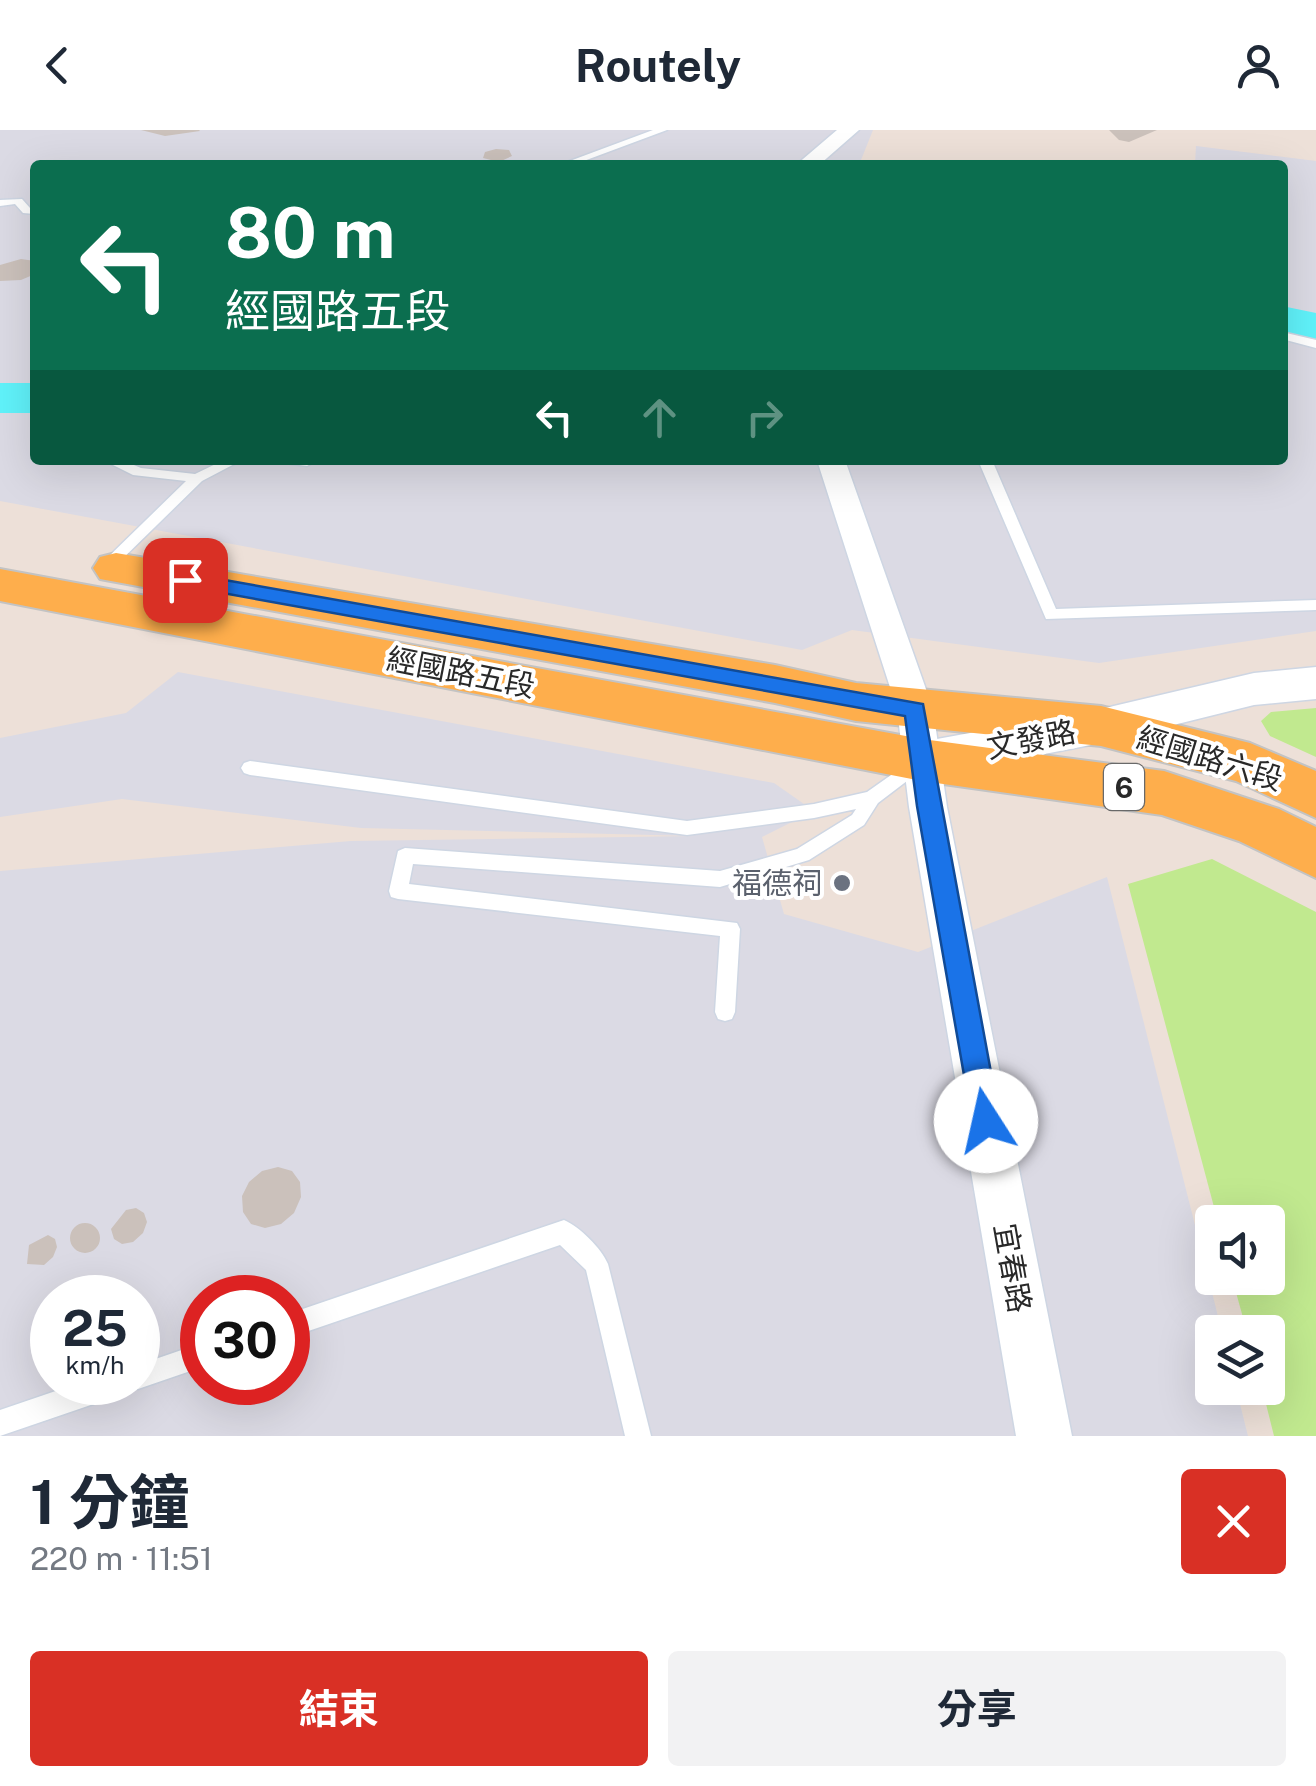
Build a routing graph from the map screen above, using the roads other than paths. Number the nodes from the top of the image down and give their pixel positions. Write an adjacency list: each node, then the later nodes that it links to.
1 (662, 130): 3 (lane)
2 (849, 130): 4 (street)
3 (578, 160)
4 (812, 160)
5 (0, 203): 6 (lane)
6 (30, 211)
7 (1288, 337): 8 (lane)
8 (1316, 344)
9 (122, 465): 13 (lane)
10 (224, 465): 13 (lane)
11 (833, 465): 20 (street, 宜春路)
12 (988, 465): 17 (lane)
13 (197, 478): 15 (lane)
14 (0, 547): 15 (main road, 經國路五段 / 6)
15 (106, 566): 20 (main road, 經國路五段 / 6)
16 (0, 584): 20 (main road, 經國路五段 / 6)
17 (1316, 606)
18 (1316, 683): 19 (street, 文發路)
19 (1101, 726): 20 (main road, 經國路五段 / 6); 22 (main road, 經國路六段 / 6)
20 (918, 735): 23 (lane); 24 (main road, 經國路六段 / 6); 30 (street, 宜春路)
21 (250, 768): 23 (lane)
22 (1316, 796)
23 (872, 798): 25 (lane)
24 (1316, 854)
25 (725, 1012)
26 (310, 1319): 29 (lane)
27 (53, 1405): 28 (lane)
28 (0, 1423)
29 (638, 1436)
30 (1044, 1436)

